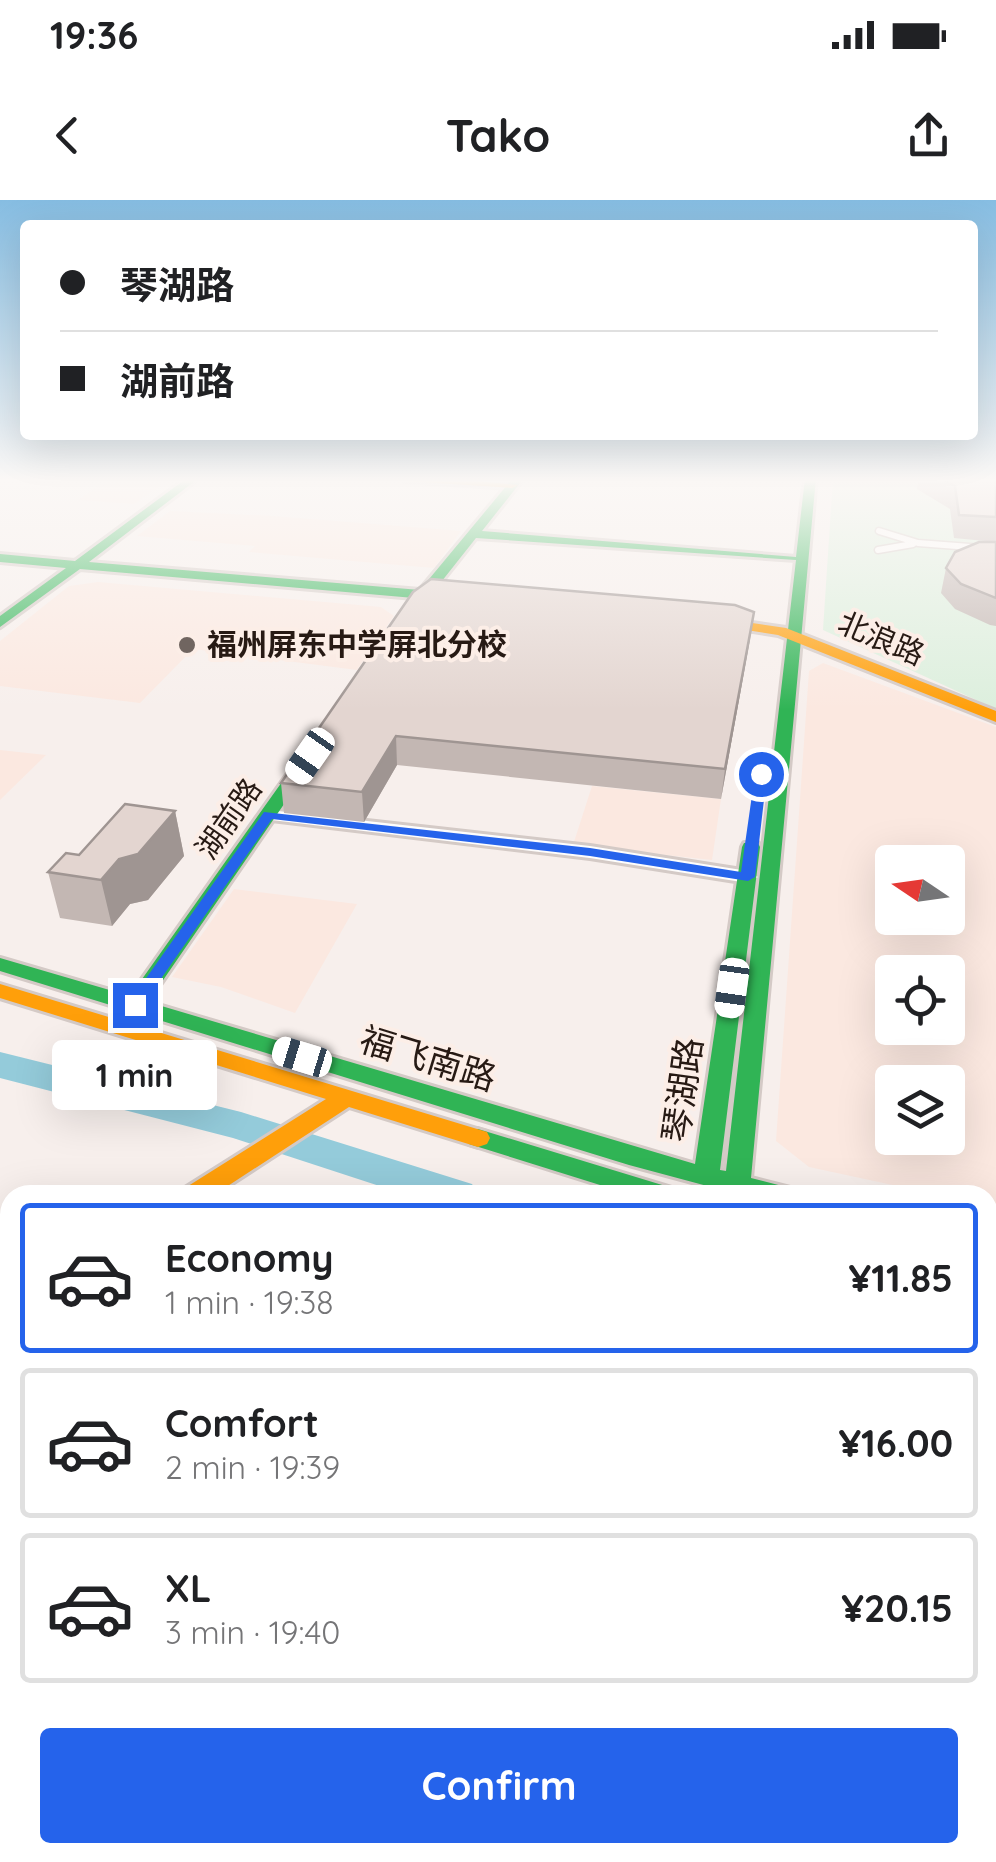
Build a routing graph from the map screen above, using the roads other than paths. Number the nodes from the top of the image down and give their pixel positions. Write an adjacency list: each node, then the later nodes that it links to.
1 (89, 556): 7 (main road)
2 (459, 556): 8 (main road)
3 (759, 556): 5 (main road)
4 (799, 556): 13 (main road)
5 (791, 558): 13 (main road, 琴湖路)
6 (0, 561): 7 (main road)
7 (72, 568): 8 (main road); 11 (main road)
8 (430, 596): 9 (main road); 12 (main road)
9 (480, 600)
10 (687, 619): 13 (main road, 北浪路)
11 (0, 623)
12 (401, 625)
13 (787, 633): 14 (main road, 北浪路); 17 (main road, 琴湖路); 26 (main road)
14 (996, 717)
15 (324, 736): 16 (main road, 湖前路)
16 (268, 815): 17 (street); 20 (main road, 湖前路)
17 (748, 877): 22 (main road, 琴湖路)
18 (0, 964): 20 (main road, 福飞南路)
19 (0, 991): 21 (main road, 福飞南路)
20 (135, 1005): 22 (main road, 福飞南路)
21 (344, 1099): 23 (main road); 24 (main road, 福飞南路)
22 (706, 1177): 25 (main road, 福飞南路)
23 (210, 1185)
24 (631, 1185)
25 (734, 1185)
26 (738, 1185)

